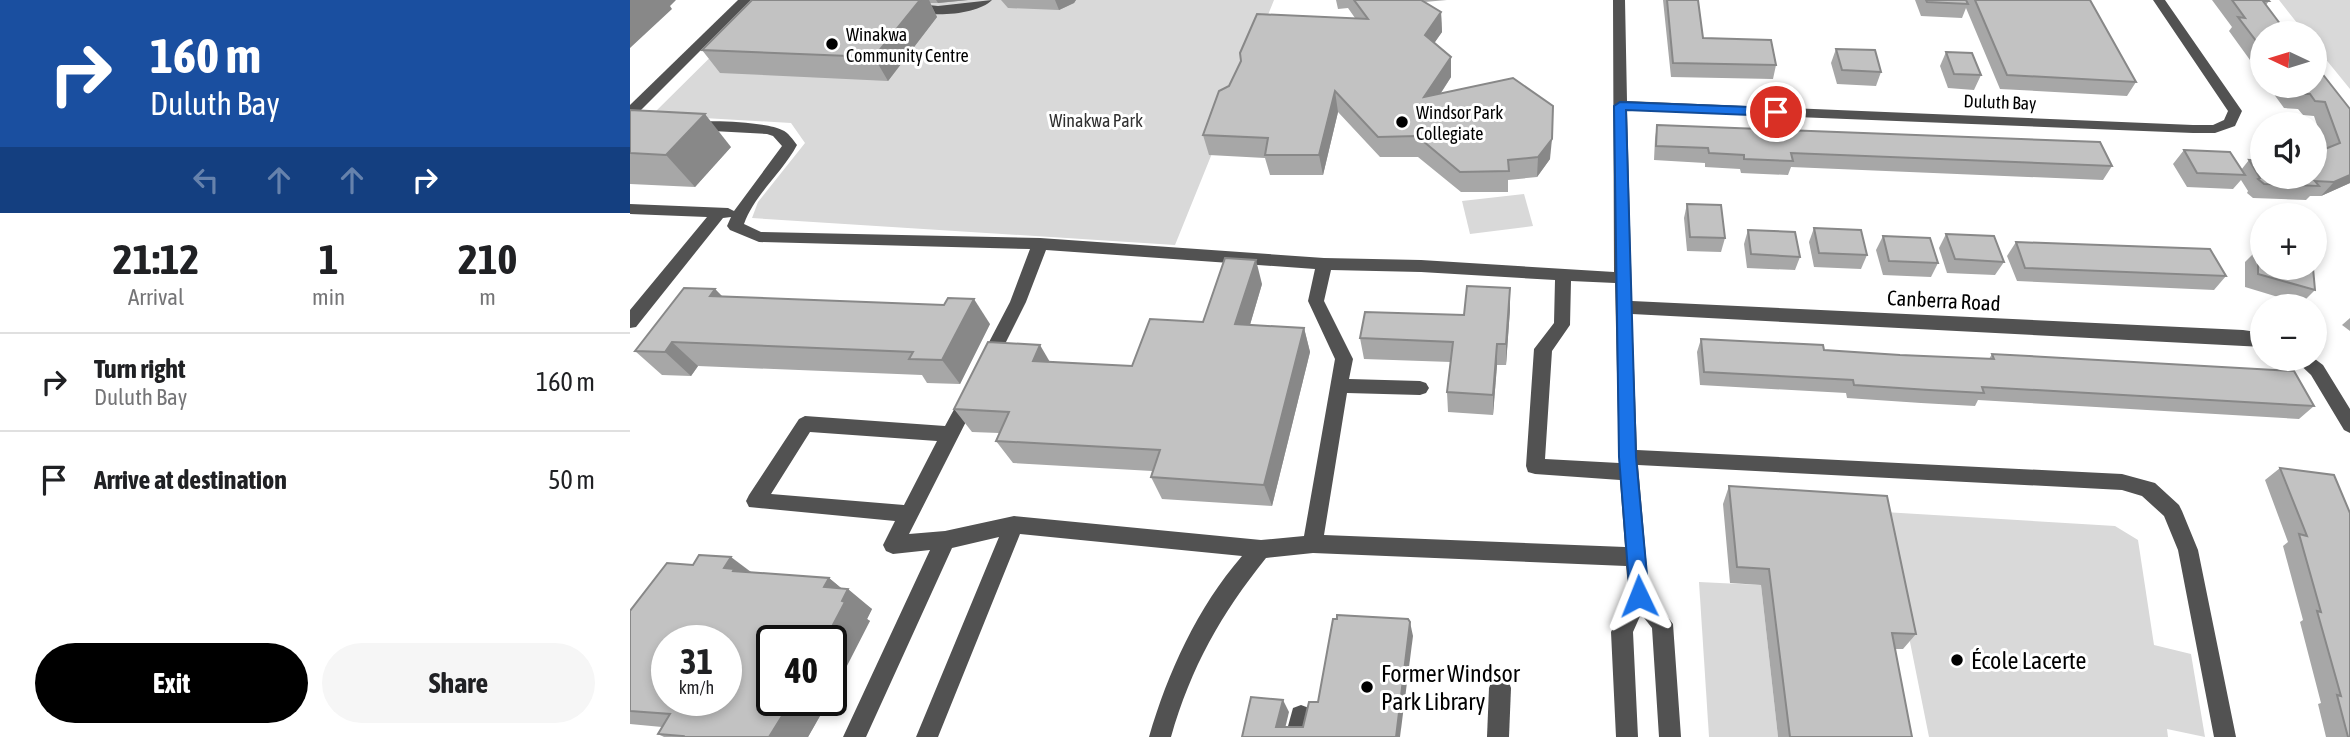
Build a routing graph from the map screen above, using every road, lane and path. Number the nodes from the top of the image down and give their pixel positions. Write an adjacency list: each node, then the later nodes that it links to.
1 (744, 0): 6 (street)
2 (887, 0): 3 (street)
3 (986, 0)
4 (1619, 0): 8 (street)
5 (2159, 0): 8 (street, Duluth Bay)
6 (731, 13): 7 (street); 9 (street)
7 (755, 13)
8 (1620, 106): 17 (street)
9 (633, 120)
10 (673, 125): 13 (street)
11 (630, 209): 12 (street)
12 (719, 213): 13 (street); 19 (street)
13 (739, 214): 14 (street)
14 (1040, 244): 15 (street); 25 (street)
15 (1324, 264): 16 (street); 22 (street)
16 (1563, 275): 17 (street); 26 (street)
17 (1622, 278): 18 (street)
18 (1623, 307): 20 (street, Canberra Road); 26 (street)
19 (630, 322)
20 (2250, 339)
21 (2318, 371): 24 (street)
22 (1339, 386): 23 (street); 30 (street)
23 (1420, 388)
24 (2350, 425)
25 (951, 434): 27 (street); 27 (street)
26 (1628, 465): 32 (street); 41 (street)
27 (909, 514): 29 (street)
28 (1014, 525): 29 (street); 31 (street); 36 (street)
29 (944, 540): 35 (street)
30 (1313, 544): 31 (street); 32 (street)
31 (1261, 550): 37 (street)
32 (1638, 557): 33 (street)
33 (1639, 596): 39 (street); 40 (street)
34 (1500, 688): 38 (street)
35 (854, 737)
36 (927, 737)
37 (1160, 737)
38 (1497, 737)
39 (1628, 737)
40 (1670, 737)
41 (2225, 737)

